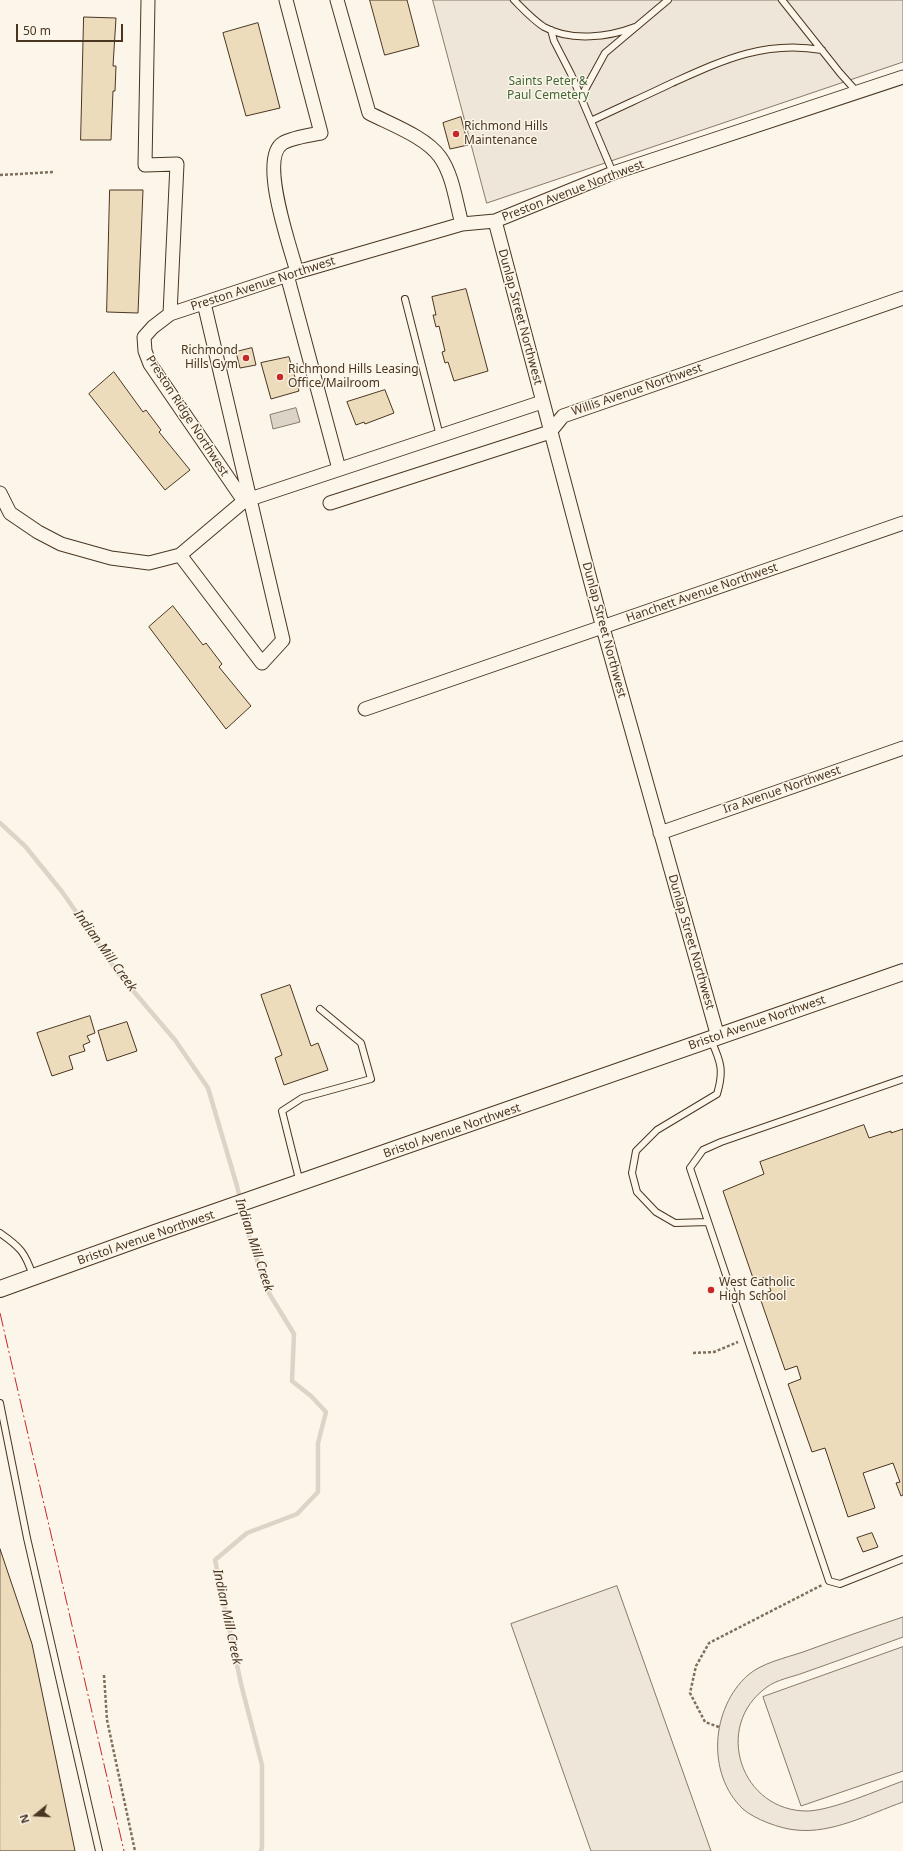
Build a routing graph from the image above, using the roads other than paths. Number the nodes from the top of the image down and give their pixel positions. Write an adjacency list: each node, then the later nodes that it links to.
1 (148, 0): 21 (street)
2 (286, 0): 17 (street)
3 (337, 0): 16 (street)
4 (514, 0): 8 (lane)
5 (668, 0): 7 (lane)
6 (782, 0): 9 (lane)
7 (636, 27): 8 (lane); 12 (lane)
8 (551, 30): 12 (lane)
9 (822, 50): 11 (lane); 13 (lane)
10 (903, 77): 11 (street, Preston Avenue Northwest)
11 (857, 92): 14 (street, Preston Avenue Northwest)
12 (581, 97): 13 (lane)
13 (591, 120): 14 (lane)
14 (613, 173): 15 (street, Preston Avenue Northwest)
15 (495, 222): 16 (street, Preston Avenue Northwest); 22 (street, Dunlap Street Northwest)
16 (462, 224): 17 (street, Preston Avenue Northwest)
17 (292, 274): 20 (street, Preston Avenue Northwest); 25 (street)
18 (903, 298): 23 (street, Willis Avenue Northwest)
19 (405, 299): 24 (lane)
20 (204, 303): 21 (street, Preston Avenue Northwest); 27 (street)
21 (170, 314): 27 (street, Preston Ridge Northwest)
22 (542, 402): 23 (street, Dunlap Street Northwest); 24 (street)
23 (550, 432): 28 (street); 31 (street, Dunlap Street Northwest)
24 (440, 436): 25 (street)
25 (339, 469): 27 (street)
26 (0, 493): 30 (street)
27 (247, 500): 30 (street); 30 (street)
28 (330, 503)
29 (903, 523): 31 (street, Hanchett Avenue Northwest)
30 (180, 554)
31 (604, 628): 32 (street, Hanchett Avenue Northwest); 34 (street, Dunlap Street Northwest)
32 (365, 710)
33 (903, 748): 34 (street, Ira Avenue Northwest)
34 (660, 832): 37 (street, Dunlap Street Northwest)
35 (903, 972): 37 (street, Bristol Avenue Northwest)
36 (320, 1009): 39 (lane)
37 (715, 1038): 39 (street, Bristol Avenue Northwest); 40 (lane)
38 (903, 1079): 40 (lane)
39 (300, 1184): 42 (street, Bristol Avenue Northwest)
40 (708, 1222): 45 (lane)
41 (0, 1233): 42 (lane)
42 (33, 1278): 43 (street, Bristol Avenue Northwest)
43 (0, 1290)
44 (0, 1403): 46 (lane)
45 (903, 1559)
46 (99, 1851)

